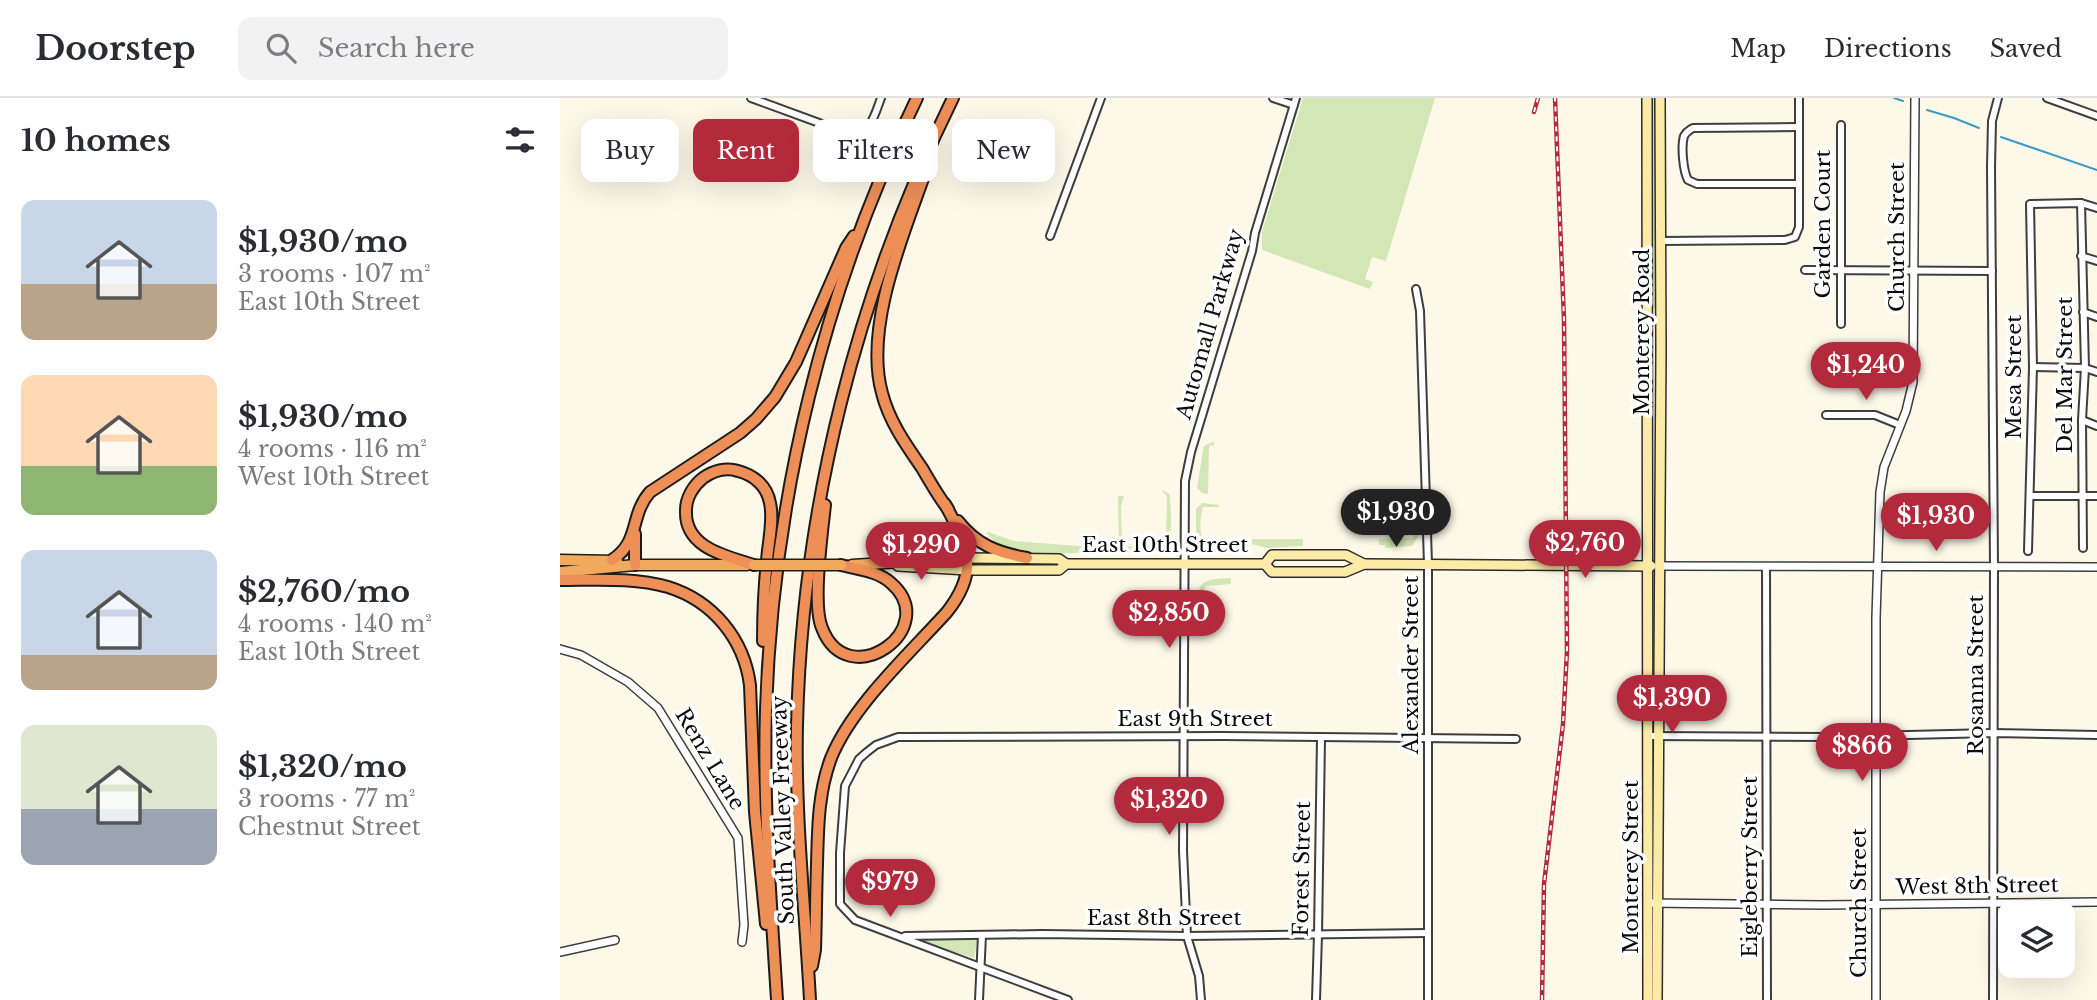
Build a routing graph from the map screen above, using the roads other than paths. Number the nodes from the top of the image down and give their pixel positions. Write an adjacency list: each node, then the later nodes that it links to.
1 (751, 98): 2 (street)
2 (881, 98)
3 (917, 98): 21 (highway, South Valley Freeway)
4 (953, 98): 14 (highway, South Valley Freeway)
5 (1101, 98): 22 (street)
6 (1273, 98): 13 (street)
7 (1647, 98): 62 (main road, Monterey Road)
8 (1660, 98): 23 (main road, Monterey Road)
9 (1799, 98): 17 (street)
10 (1915, 98): 28 (street, Church Street)
11 (1998, 98): 29 (street, Rosanna Street)
12 (2047, 98): 15 (street)
13 (1295, 102): 54 (street, Automall Parkway)
14 (945, 114): 37 (highway, South Valley Freeway); 45 (highway)
15 (2097, 116)
16 (1841, 125): 27 (street, Garden Court)
17 (1799, 127): 18 (street); 18 (street)
18 (1799, 184): 23 (street)
19 (2081, 203): 20 (street); 24 (street, Del Mar Street); 34 (street, Mesa Street)
20 (2097, 208)
21 (863, 222): 46 (highway); 80 (highway, South Valley Freeway)
22 (1050, 236)
23 (1660, 241): 63 (main road, Monterey Road)
24 (2081, 256): 25 (street); 31 (street, Del Mar Street)
25 (2097, 261)
26 (1805, 270): 27 (street)
27 (1841, 270): 28 (street); 33 (street, Garden Court)
28 (1914, 271): 29 (street); 40 (street, Church Street)
29 (1992, 271): 65 (street, Rosanna Street)
30 (1416, 289): 56 (street, Alexander Street)
31 (2083, 312): 32 (street); 35 (street, Del Mar Street)
32 (2097, 317)
33 (1841, 324)
34 (2033, 368): 35 (street); 43 (street, Mesa Street)
35 (2085, 368): 36 (street); 39 (street, Del Mar Street)
36 (2097, 372)
37 (838, 411): 59 (highway); 96 (highway, South Valley Freeway)
38 (1826, 415): 40 (street)
39 (2082, 420): 41 (street); 42 (street, Del Mar Street)
40 (1900, 425): 67 (street, Church Street)
41 (2097, 426)
42 (2083, 495): 43 (street); 44 (street); 47 (street, Del Mar Street)
43 (2030, 496): 48 (street, Mesa Street)
44 (2097, 496)
45 (945, 504): 49 (highway); 50 (highway)
46 (635, 524): 52 (highway); 57 (highway)
47 (2083, 548)
48 (2028, 551)
49 (967, 558): 50 (main road, East 10th Street); 60 (highway, East 10th Street); 68 (highway)
50 (1027, 558): 53 (main road, East 10th Street)
51 (560, 560): 52 (highway)
52 (612, 560): 57 (highway)
53 (1066, 564): 54 (main road, East 10th Street); 68 (main road, East 10th Street)
54 (1184, 564): 61 (main road, East 10th Street); 76 (street, Automall Parkway)
55 (1364, 564): 56 (main road, East 10th Street); 61 (main road, East 10th Street); 61 (main road, East 10th Street)
56 (1428, 564): 62 (main road, East 10th Street); 77 (street, Alexander Street)
57 (635, 565): 58 (highway); 69 (highway)
58 (754, 565): 59 (highway, bridge); 80 (highway)
59 (841, 565): 60 (highway)
60 (875, 565): 68 (main road, East 10th Street)
61 (1265, 565)
62 (1647, 566): 63 (main road, East 10th Street); 75 (main road, Monterey Street)
63 (1659, 566): 64 (street); 75 (main road, Monterey Street)
64 (1766, 567): 67 (street); 78 (street, Eigleberry Street)
65 (1993, 567): 66 (street); 67 (street); 72 (street, Rosanna Street)
66 (2097, 567)
67 (1879, 568): 73 (street, Church Street)
68 (968, 570): 96 (highway)
69 (560, 572)
70 (560, 580): 97 (highway)
71 (560, 649): 93 (street, Renz Lane)
72 (1993, 733): 73 (street); 74 (street); 84 (street, Rosanna Street)
73 (1876, 735): 78 (street); 86 (street, Church Street)
74 (2097, 735)
75 (1653, 736): 78 (street); 83 (main road, Monterey Street)
76 (1182, 737): 79 (street, East 9th Street); 90 (street, East 9th Street); 91 (street, Automall Parkway)
77 (1428, 737): 79 (street, East 9th Street); 81 (street, East 9th Street); 87 (street, Alexander Street)
78 (1767, 737): 85 (street, Eigleberry Street)
79 (1321, 738): 89 (street, Forest Street)
80 (765, 739): 97 (highway, South Valley Freeway)
81 (1516, 739)
82 (2097, 902): 84 (street, West 8th Street)
83 (1653, 903): 85 (street, West 8th Street); 104 (main road, Monterey Street); 105 (main road, Monterey Street)
84 (1993, 903): 86 (street, West 8th Street); 108 (street, Rosanna Street)
85 (1767, 905): 86 (street, West 8th Street); 106 (street, Eigleberry Street)
86 (1876, 905): 107 (street, Church Street)
87 (1428, 933): 89 (street, East 8th Street); 103 (street, Alexander Street)
88 (982, 934): 90 (street, East 8th Street); 91 (street, East 8th Street); 95 (street)
89 (1318, 935): 91 (street, East 8th Street); 102 (street, Forest Street)
90 (899, 936): 95 (street)
91 (1187, 936): 101 (street, Automall Parkway)
92 (615, 940): 94 (street)
93 (742, 942)
94 (560, 952)
95 (980, 968): 99 (street); 100 (street)
96 (809, 980): 98 (highway, South Valley Freeway)
97 (775, 1000)
98 (810, 1000)
99 (979, 1000)
100 (1068, 1000)
101 (1201, 1000)
102 (1316, 1000)
103 (1428, 1000)
104 (1648, 1000)
105 (1657, 1000)
106 (1767, 1000)
107 (1876, 1000)
108 (1993, 1000)

